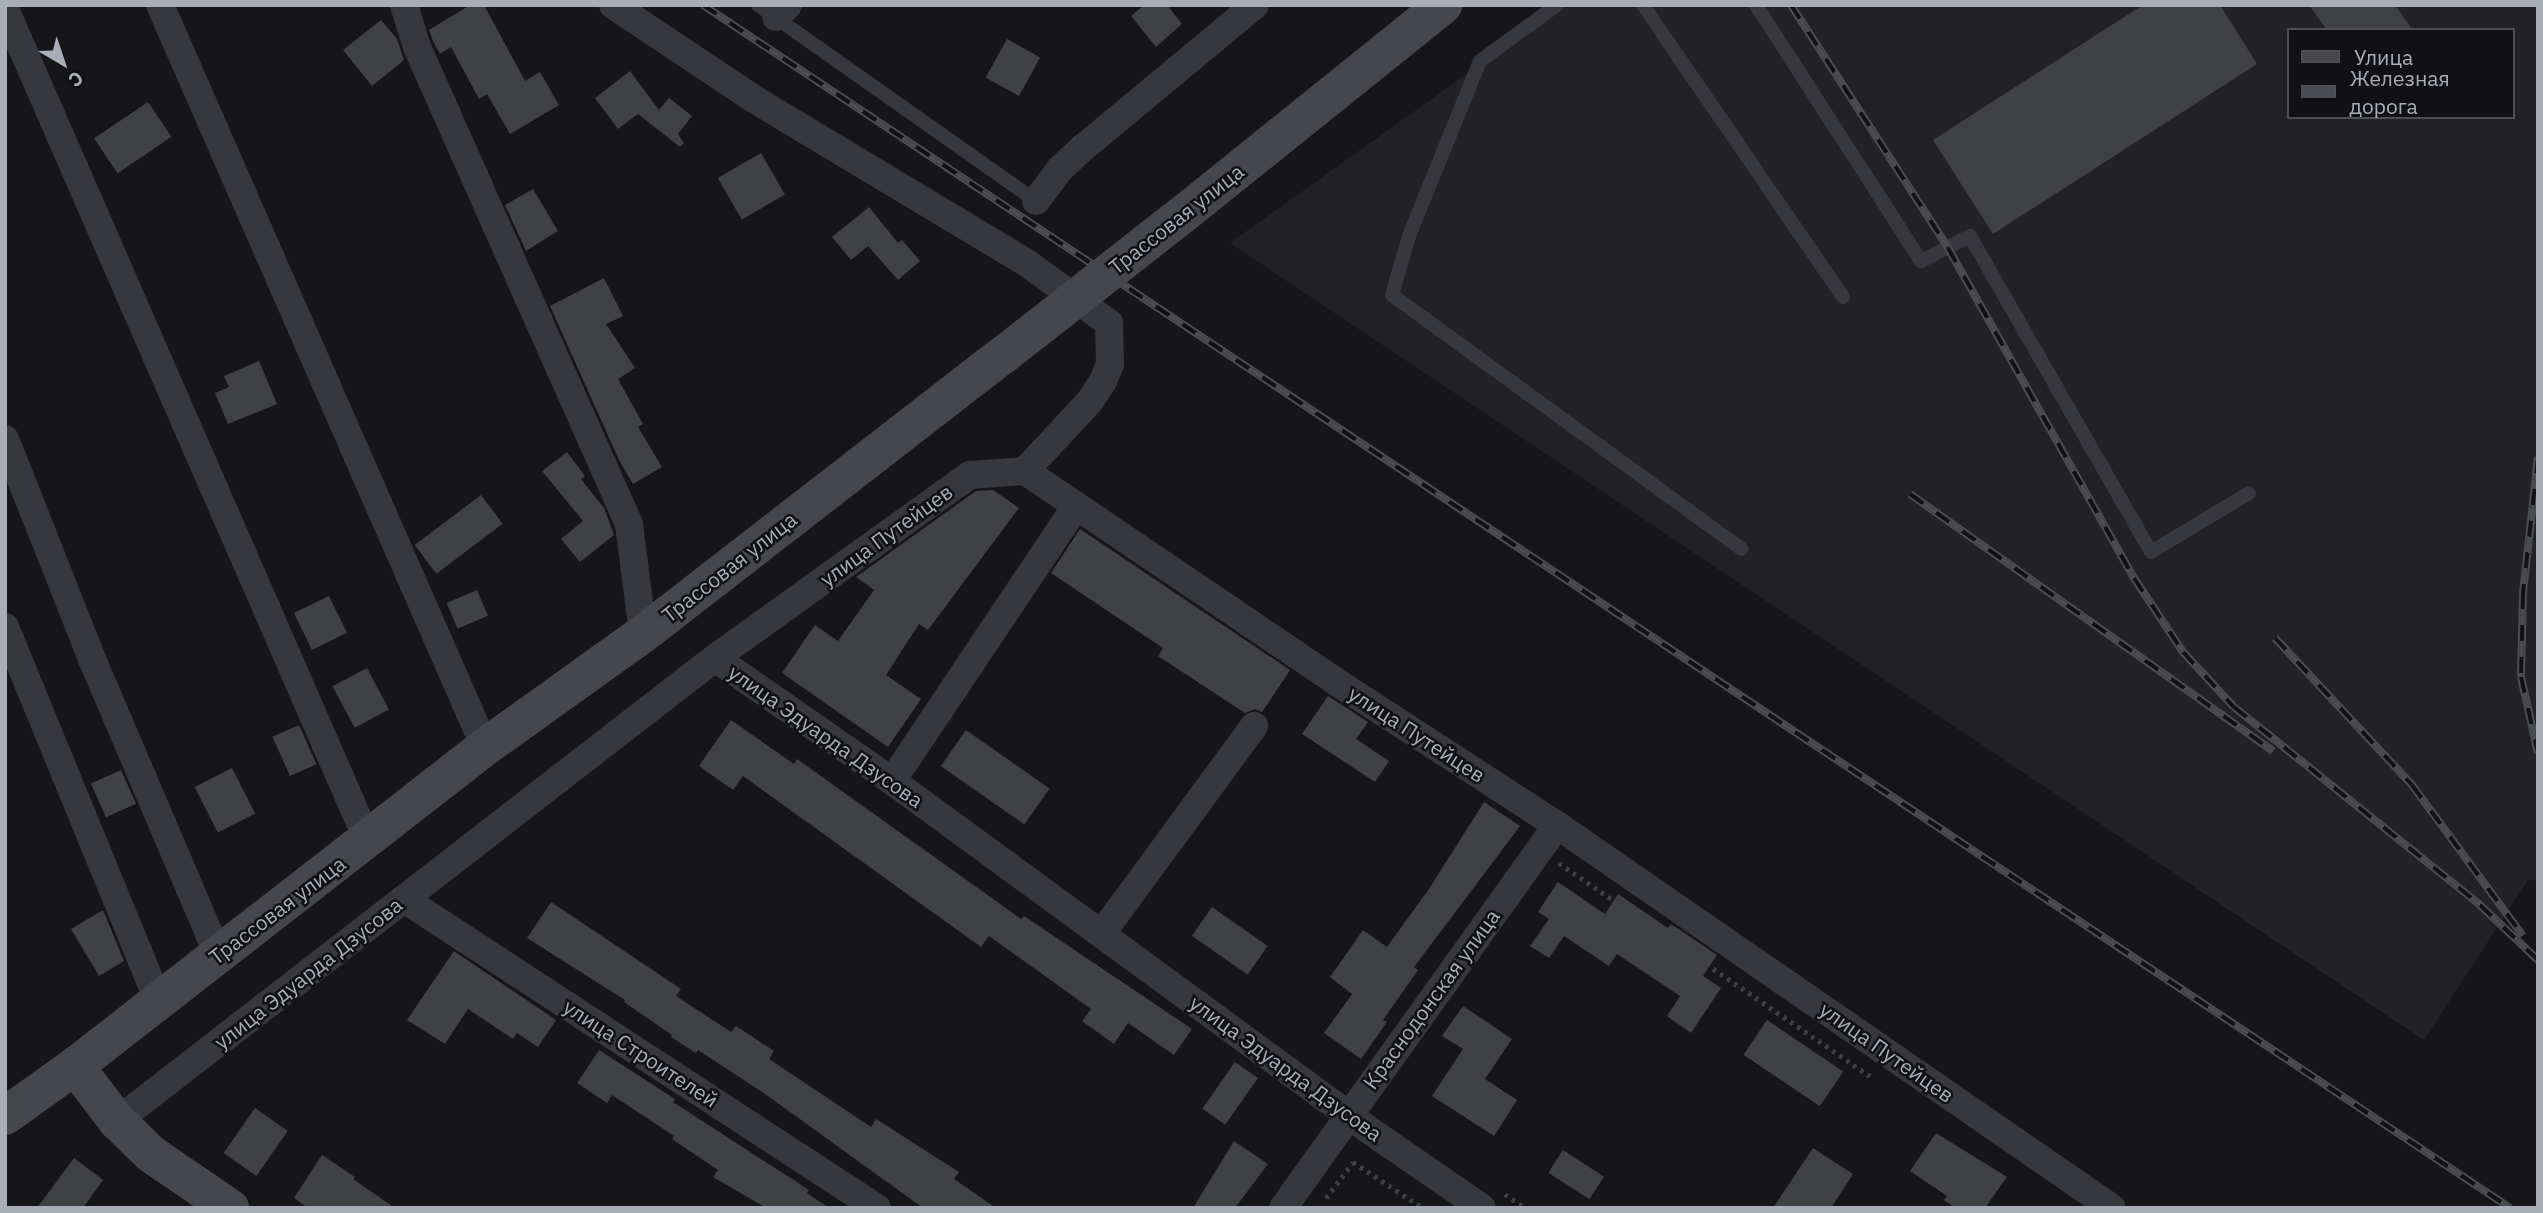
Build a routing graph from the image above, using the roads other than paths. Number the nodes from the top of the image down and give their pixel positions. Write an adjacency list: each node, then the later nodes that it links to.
1 (160, 5): 22 (street)
2 (404, 5): 19 (street)
3 (613, 5): 14 (street)
4 (1255, 5): 11 (street)
5 (1443, 5): 19 (street, Трассовая улица, bridge)
6 (1557, 5): 17 (lane)
7 (1643, 5): 12 (lane)
8 (1756, 5): 15 (lane)
9 (5, 9): 25 (street)
10 (774, 9): 11 (lane)
11 (1036, 201)
12 (1843, 297)
13 (5, 439): 28 (street)
14 (1025, 471): 16 (street, улица Путейцев); 20 (street, улица Путейцев)
15 (2249, 493)
16 (1076, 506): 23 (street); 24 (street, улица Путейцев)
17 (1742, 549)
18 (5, 627): 29 (street)
19 (643, 634): 22 (street, Трассовая улица)
20 (715, 658): 23 (street, улица Эдуарда Дзусова); 26 (street, улица Эдуарда Дзусова)
21 (1254, 726): 27 (street)
22 (485, 747): 25 (street, Трассовая улица)
23 (892, 781): 27 (street, улица Эдуарда Дзусова)
24 (1556, 825): 31 (street, Краснодонская улица); 38 (street, улица Путейцев)
25 (368, 841): 28 (street, Трассовая улица)
26 (404, 899): 33 (street, улица Эдуарда Дзусова); 35 (street, улица Строителей)
27 (1102, 933): 31 (street, улица Эдуарда Дзусова)
28 (218, 955): 29 (street, Трассовая улица)
29 (158, 1000): 30 (street, Трассовая улица)
30 (75, 1066): 32 (street, Трассовая улица); 33 (street)
31 (1348, 1113): 36 (street, Краснодонская улица); 37 (street, улица Эдуарда Дзусова)
32 (5, 1116)
33 (117, 1121): 34 (street)
34 (230, 1208)
35 (877, 1208)
36 (1283, 1208)
37 (1482, 1208)
38 (2112, 1208)

